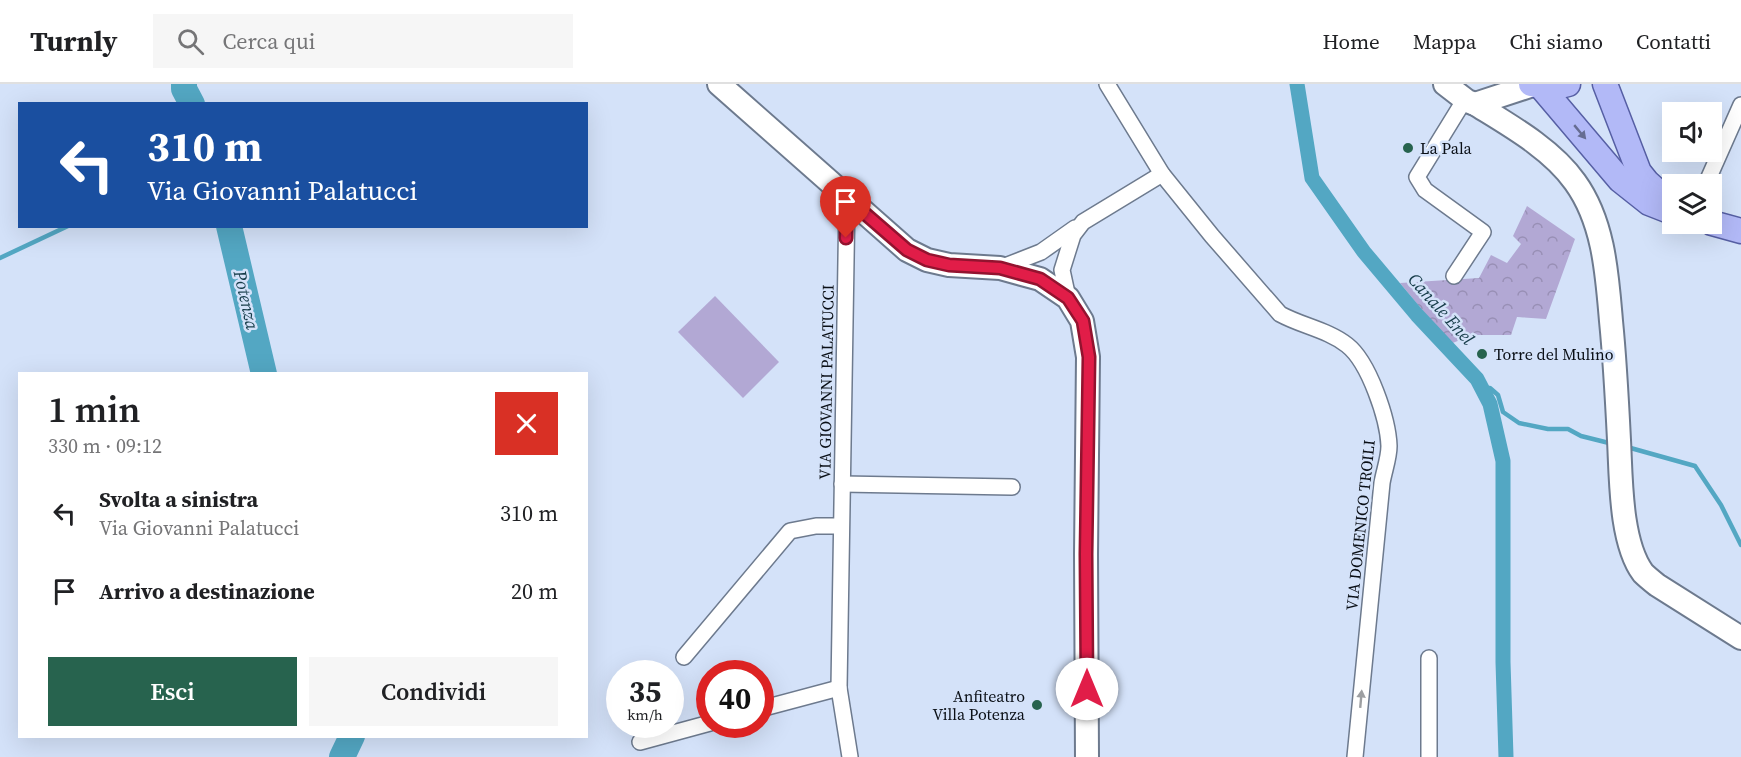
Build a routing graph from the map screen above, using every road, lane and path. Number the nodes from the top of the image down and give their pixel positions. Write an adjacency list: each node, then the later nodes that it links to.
1 (719, 84): 12 (street)
2 (1107, 84): 9 (street, VIA DOMENICO TROILI)
3 (1568, 84): 5 (main road)
4 (1605, 84): 11 (main road)
5 (1529, 87): 6 (street); 8 (street); 13 (main road, one-way to 13)
6 (1462, 93): 8 (street); 20 (street)
7 (1741, 105): 10 (street)
8 (1519, 131): 25 (street)
9 (1162, 174): 14 (street); 34 (street, VIA DOMENICO TROILI, one-way to 9)
10 (1710, 174)
11 (1662, 196)
12 (847, 198): 15 (street); 18 (street, VIA GIOVANNI PALATUCCI)
13 (1662, 208)
14 (1083, 222): 19 (street); 21 (street)
15 (876, 224): 18 (street); 19 (street)
16 (1722, 225): 17 (main road)
17 (1741, 231)
18 (846, 238): 22 (street, VIA GIOVANNI PALATUCCI)
19 (1000, 268): 21 (street)
20 (1454, 276)
21 (1068, 298): 33 (street)
22 (842, 484): 23 (street); 24 (street, VIA GIOVANNI PALATUCCI)
23 (1012, 487)
24 (841, 526): 26 (street); 28 (street, VIA GIOVANNI PALATUCCI)
25 (1741, 638)
26 (684, 657)
27 (1429, 658): 35 (street)
28 (839, 688): 29 (street); 32 (street, VIA GIOVANNI PALATUCCI)
29 (774, 705)
30 (696, 727): 31 (street)
31 (640, 742)
32 (850, 757)
33 (1087, 757)
34 (1355, 757)
35 (1429, 757)

